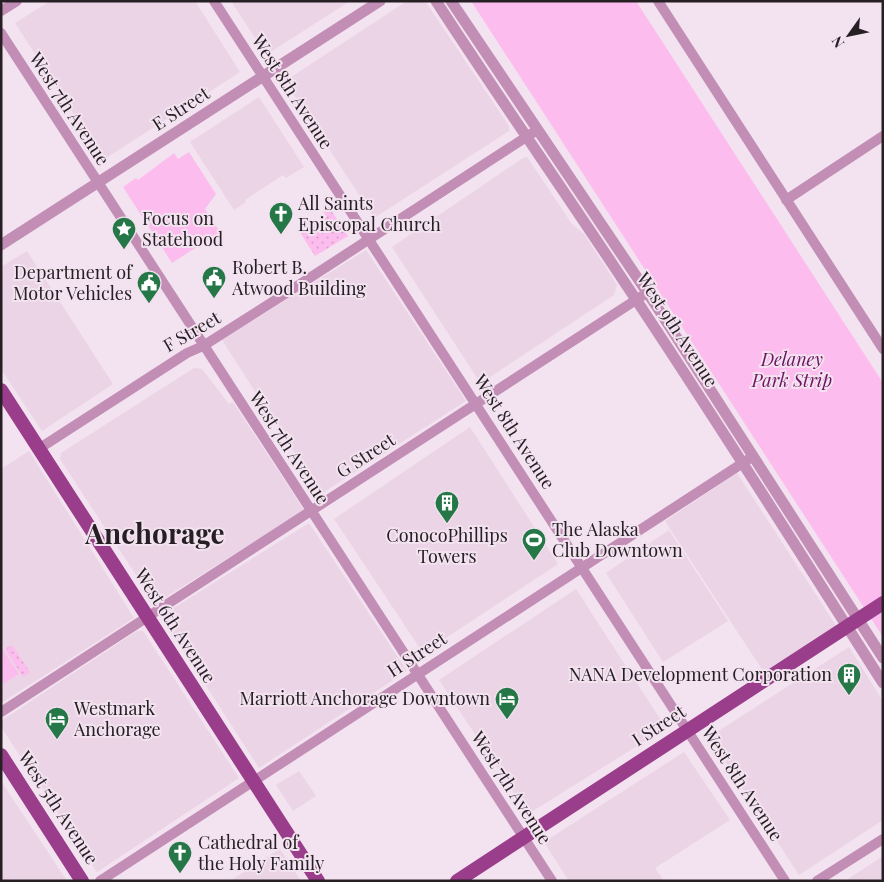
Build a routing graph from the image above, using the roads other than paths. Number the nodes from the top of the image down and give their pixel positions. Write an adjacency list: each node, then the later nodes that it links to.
1 (17, 1): 7 (street)
2 (214, 1): 9 (street, West 8th Avenue)
3 (380, 1): 9 (street, E Street)
4 (436, 1): 12 (street, West 9th Avenue)
5 (451, 1): 10 (street, West 9th Avenue)
6 (658, 1): 14 (street)
7 (1, 11)
8 (1, 33): 13 (street, West 7th Avenue)
9 (263, 77): 13 (street, E Street); 15 (street, West 8th Avenue)
10 (537, 130): 12 (street, F Street); 17 (street, West 9th Avenue)
11 (883, 136): 14 (street)
12 (525, 138): 15 (street, F Street); 18 (street, West 9th Avenue)
13 (98, 184): 16 (street, E Street); 19 (street, West 7th Avenue)
14 (786, 200): 20 (street)
15 (369, 239): 19 (street, F Street); 22 (street, West 8th Avenue)
16 (1, 245)
17 (647, 293): 18 (street, G Street); 24 (street, West 9th Avenue)
18 (636, 300): 22 (street, G Street); 25 (street, West 9th Avenue)
19 (203, 346): 23 (street, F Street); 26 (street, West 7th Avenue)
20 (883, 349)
21 (1, 390): 23 (main road, West 6th Avenue)
22 (477, 404): 26 (street, G Street); 27 (street, West 8th Avenue)
23 (40, 448): 29 (main road, West 6th Avenue)
24 (752, 457): 25 (street, H Street); 30 (street, West 9th Avenue)
25 (742, 463): 27 (street, H Street); 30 (street, West 9th Avenue)
26 (311, 511): 29 (street, G Street); 32 (street, West 7th Avenue)
27 (583, 567): 32 (street, H Street); 35 (street, West 8th Avenue)
28 (883, 603): 30 (main road, I Street)
29 (147, 616): 34 (street, G Street); 37 (main road, West 6th Avenue)
30 (852, 622): 31 (street, West 9th Avenue); 33 (street, West 9th Avenue); 35 (main road, I Street)
31 (883, 658)
32 (418, 674): 37 (street, H Street); 38 (street, West 7th Avenue)
33 (883, 683)
34 (1, 712)
35 (687, 730): 38 (main road, I Street); 45 (street, West 8th Avenue)
36 (1, 755): 40 (main road, West 5th Avenue)
37 (252, 781): 41 (street, H Street); 42 (main road, West 6th Avenue)
38 (523, 838): 43 (main road, I Street); 44 (street, West 7th Avenue)
39 (883, 839): 46 (street)
40 (82, 881)
41 (100, 881)
42 (318, 881)
43 (457, 881)
44 (552, 881)
45 (785, 881)
46 (817, 881)

